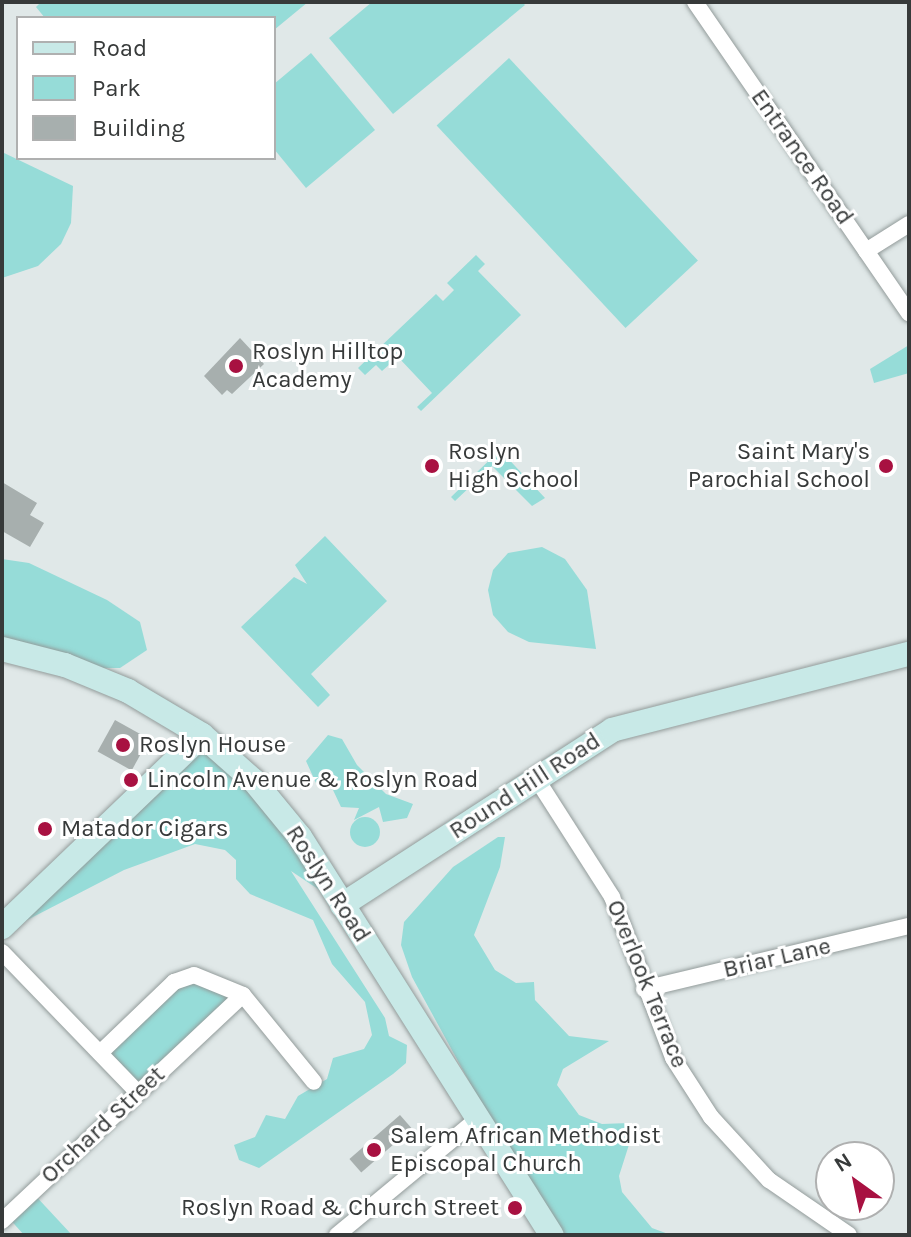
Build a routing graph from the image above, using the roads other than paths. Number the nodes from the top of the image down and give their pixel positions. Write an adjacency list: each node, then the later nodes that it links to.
1 (695, 2): 3 (street, Entrance Road)
2 (909, 224): 3 (street)
3 (866, 251): 4 (street, Entrance Road)
4 (909, 313)
5 (2, 649): 7 (street, Roslyn Road)
6 (909, 654): 8 (street, Round Hill Road)
7 (202, 735): 9 (street, Roslyn Road); 11 (street)
8 (536, 778): 9 (street, Round Hill Road); 13 (street, Overlook Terrace)
9 (342, 905): 18 (street, Roslyn Road)
10 (909, 926): 13 (street, Briar Lane)
11 (2, 927)
12 (2, 952): 15 (street)
13 (644, 989): 22 (street, Overlook Terrace)
14 (243, 995): 15 (street); 16 (street); 17 (street, Orchard Street)
15 (100, 1053): 17 (street)
16 (314, 1082)
17 (137, 1092): 19 (street, Orchard Street)
18 (477, 1119): 20 (street); 21 (street, Roslyn Road)
19 (2, 1221)
20 (337, 1235)
21 (552, 1235)
22 (849, 1235)

